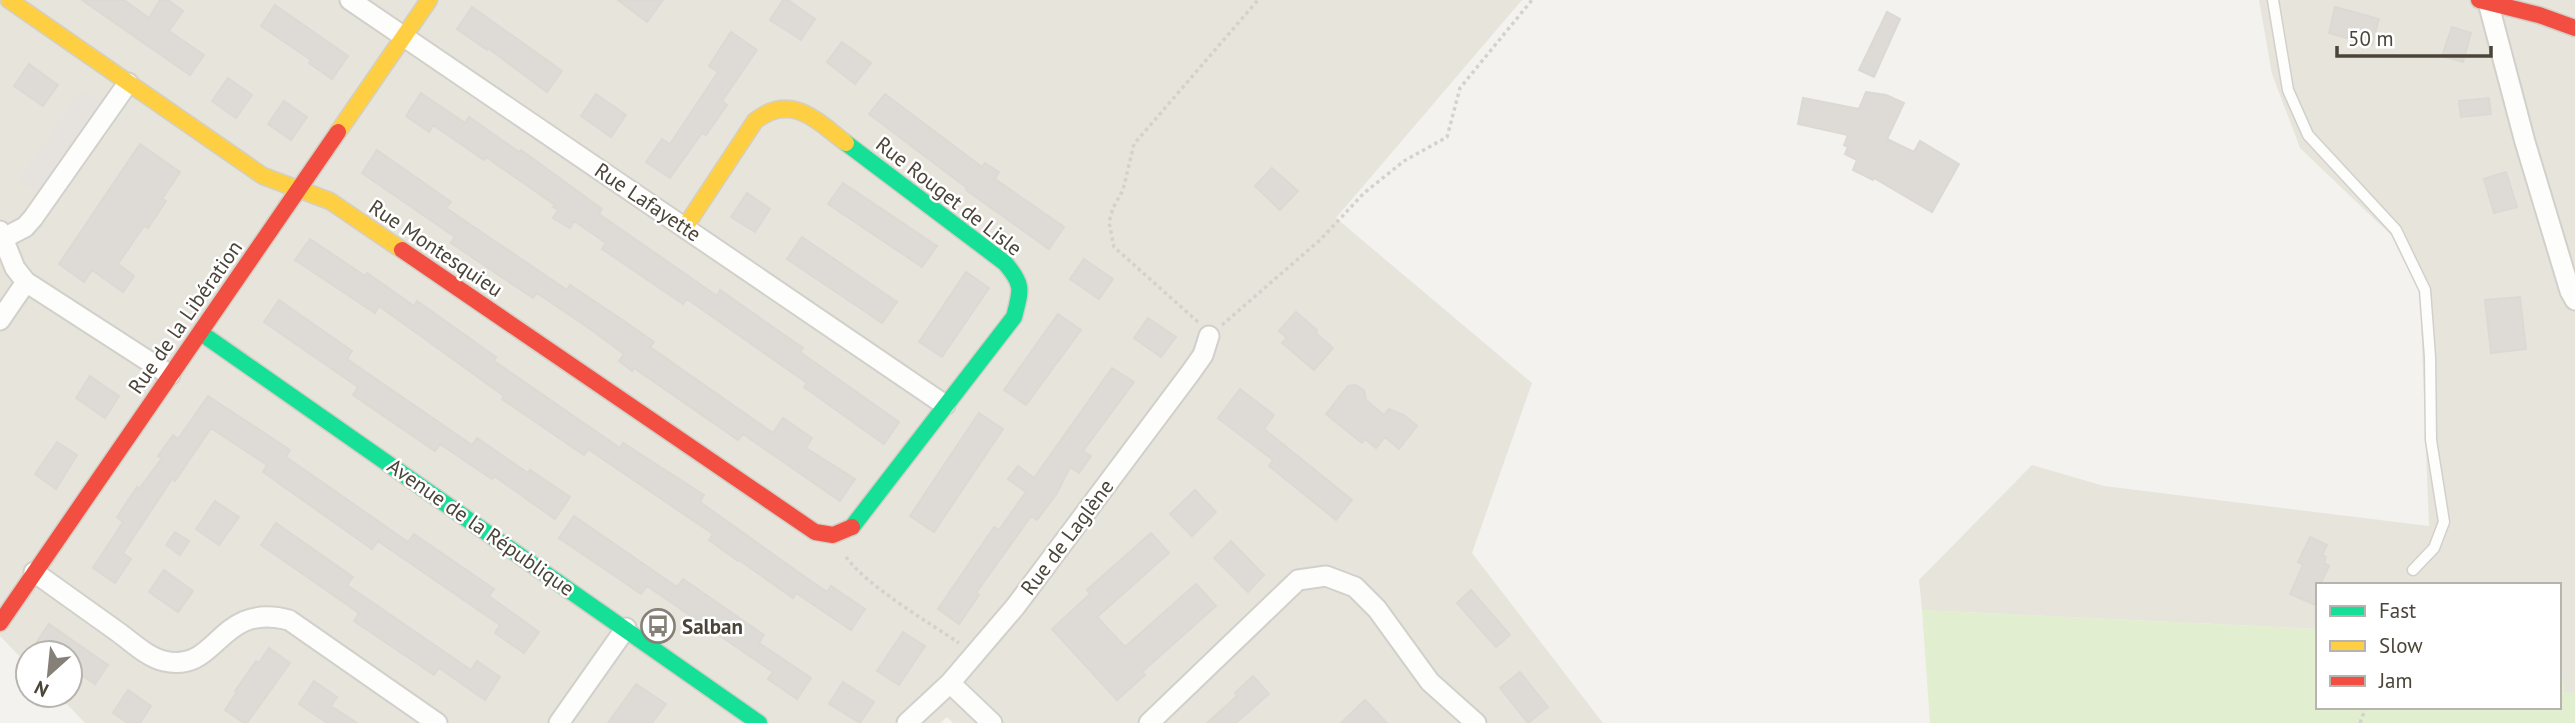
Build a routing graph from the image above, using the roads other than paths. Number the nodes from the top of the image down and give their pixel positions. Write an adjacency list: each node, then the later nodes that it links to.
1 (9, 0): 9 (street, Rue Montesquieu)
2 (351, 0): 8 (street, Rue Lafayette)
3 (429, 0): 8 (street, Rue de la Libération)
4 (2273, 0): 21 (lane)
5 (2483, 1): 6 (street); 14 (street)
6 (2541, 7): 7 (street)
7 (2575, 28)
8 (404, 36): 10 (street, Rue de la Libération); 11 (street, Rue Lafayette)
9 (128, 83): 10 (street, Rue Montesquieu); 12 (street)
10 (301, 188): 16 (street, Rue de la Libération); 20 (street, Rue Montesquieu)
11 (685, 227): 19 (street, Rue Lafayette); 19 (street, Rue Rouget de Lisle)
12 (2, 234): 13 (street)
13 (26, 282): 15 (street); 18 (street)
14 (2575, 300)
15 (0, 320)
16 (201, 333): 18 (street, Rue de la Libération); 24 (street, Avenue de la République)
17 (1209, 337): 25 (street, Rue de Laglène)
18 (170, 374): 22 (street, Rue de la Libération)
19 (945, 405): 20 (street, Rue Rouget de Lisle)
20 (836, 536)
21 (2413, 570)
22 (34, 572): 23 (street, Rue de la Libération); 26 (street)
23 (0, 623)
24 (626, 628): 27 (street); 28 (street, Avenue de la République)
25 (950, 683): 29 (street, Rue de Laglène); 30 (street)
26 (438, 723)
27 (559, 723)
28 (759, 723)
29 (907, 723)
30 (992, 723)
31 (1149, 723): 32 (street)
32 (1476, 723)

